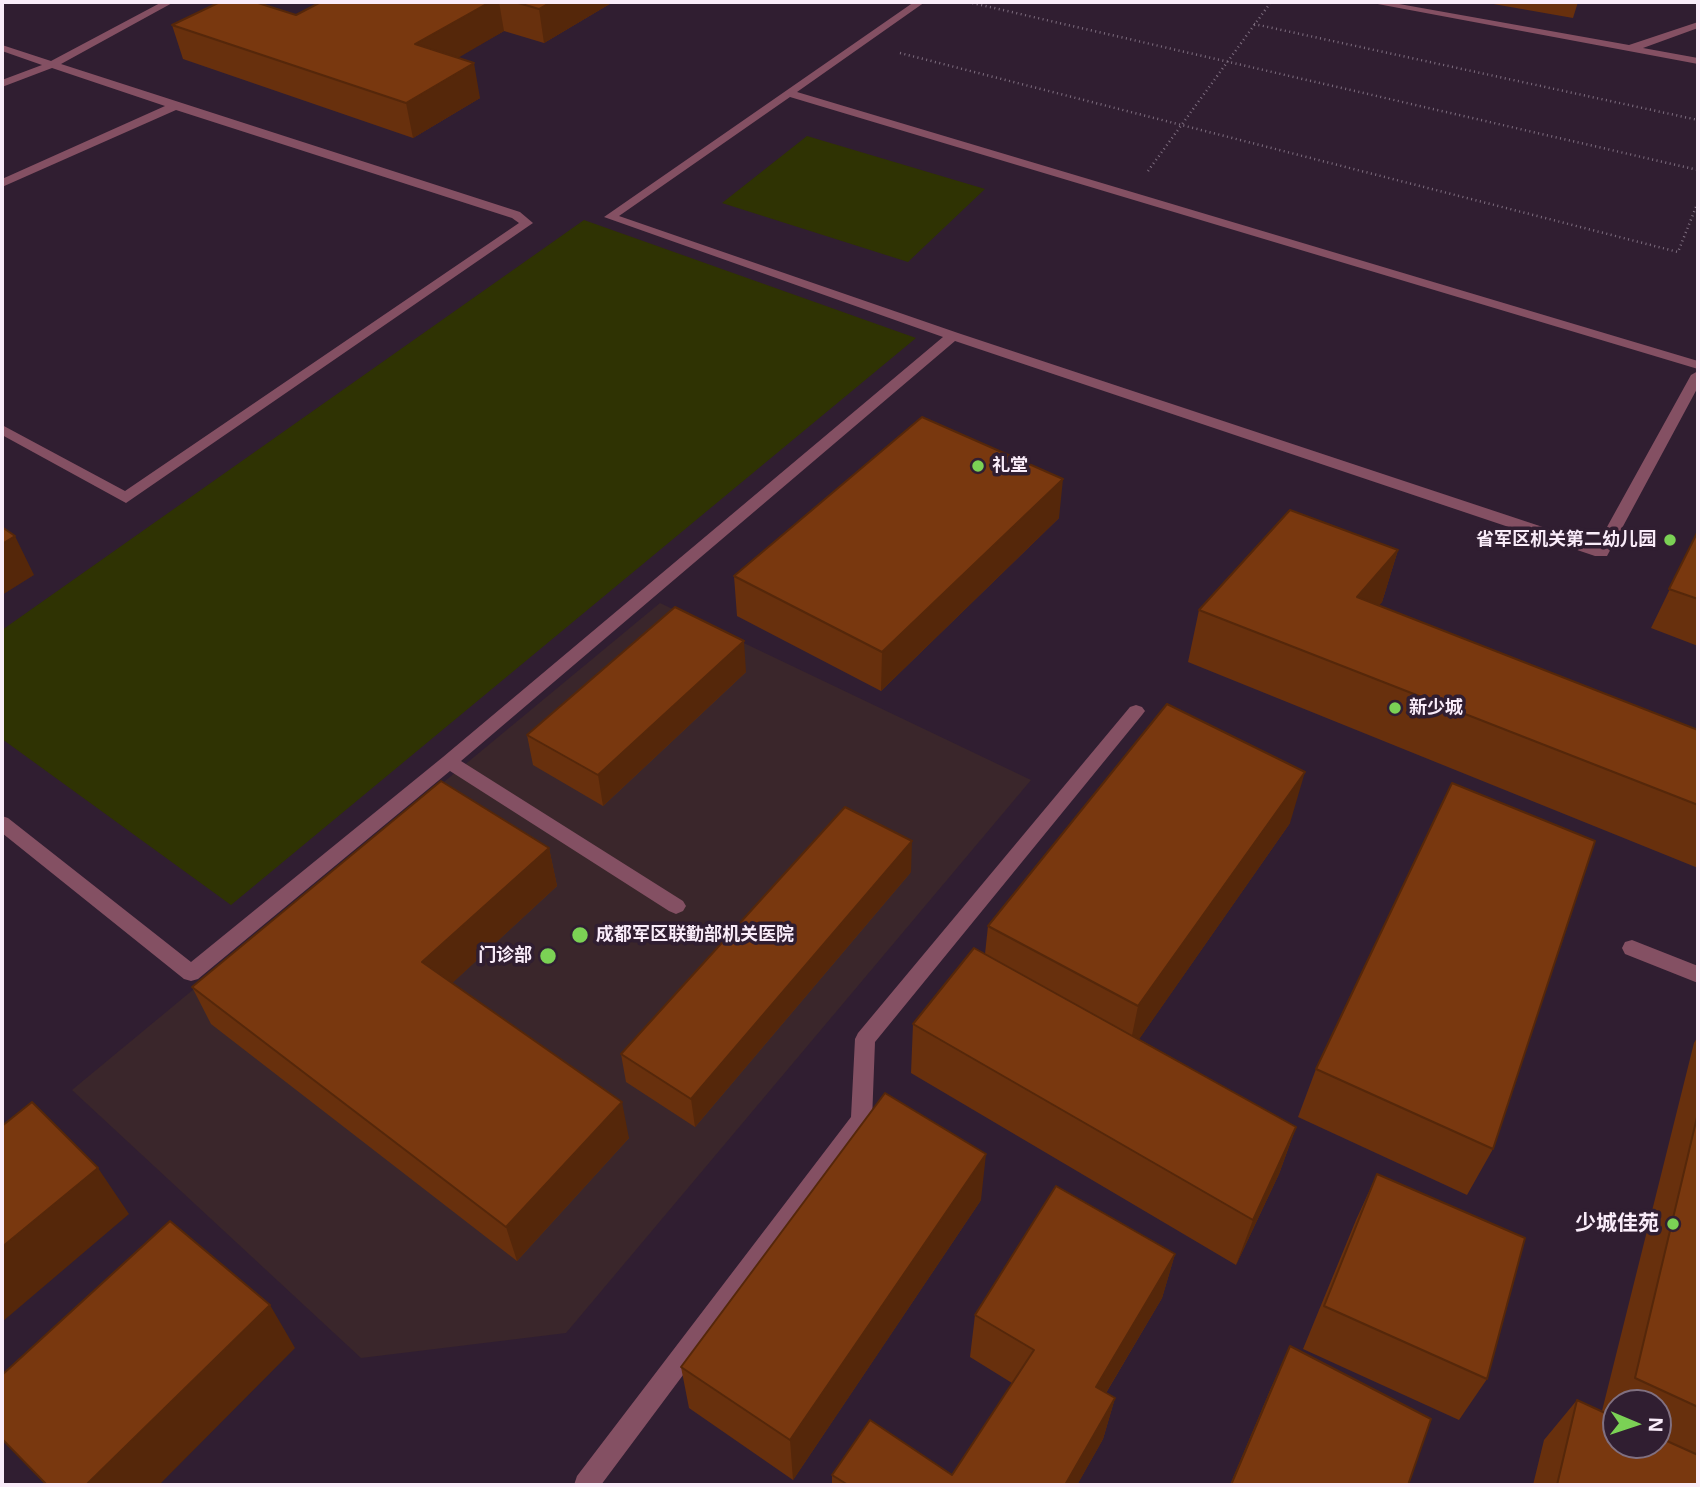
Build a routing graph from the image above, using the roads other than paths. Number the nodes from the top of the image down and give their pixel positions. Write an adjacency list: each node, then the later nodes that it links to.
1 (169, 2): 8 (street)
2 (920, 2): 10 (street)
3 (1372, 2): 6 (street)
4 (1698, 25): 6 (street)
5 (2, 48): 8 (street)
6 (1630, 49): 7 (street)
7 (1698, 61)
8 (49, 66): 9 (street); 11 (street)
9 (2, 83)
10 (788, 93): 13 (street); 14 (street)
11 (175, 106): 12 (street); 16 (street)
12 (2, 183)
13 (953, 336): 15 (street); 18 (street)
14 (1698, 365)
15 (1698, 374)
16 (2, 429)
17 (1136, 711): 23 (street)
18 (449, 762): 19 (street); 20 (street)
19 (2, 823)
20 (676, 906)
21 (1632, 948): 22 (street)
22 (1698, 975)
23 (586, 1485)

